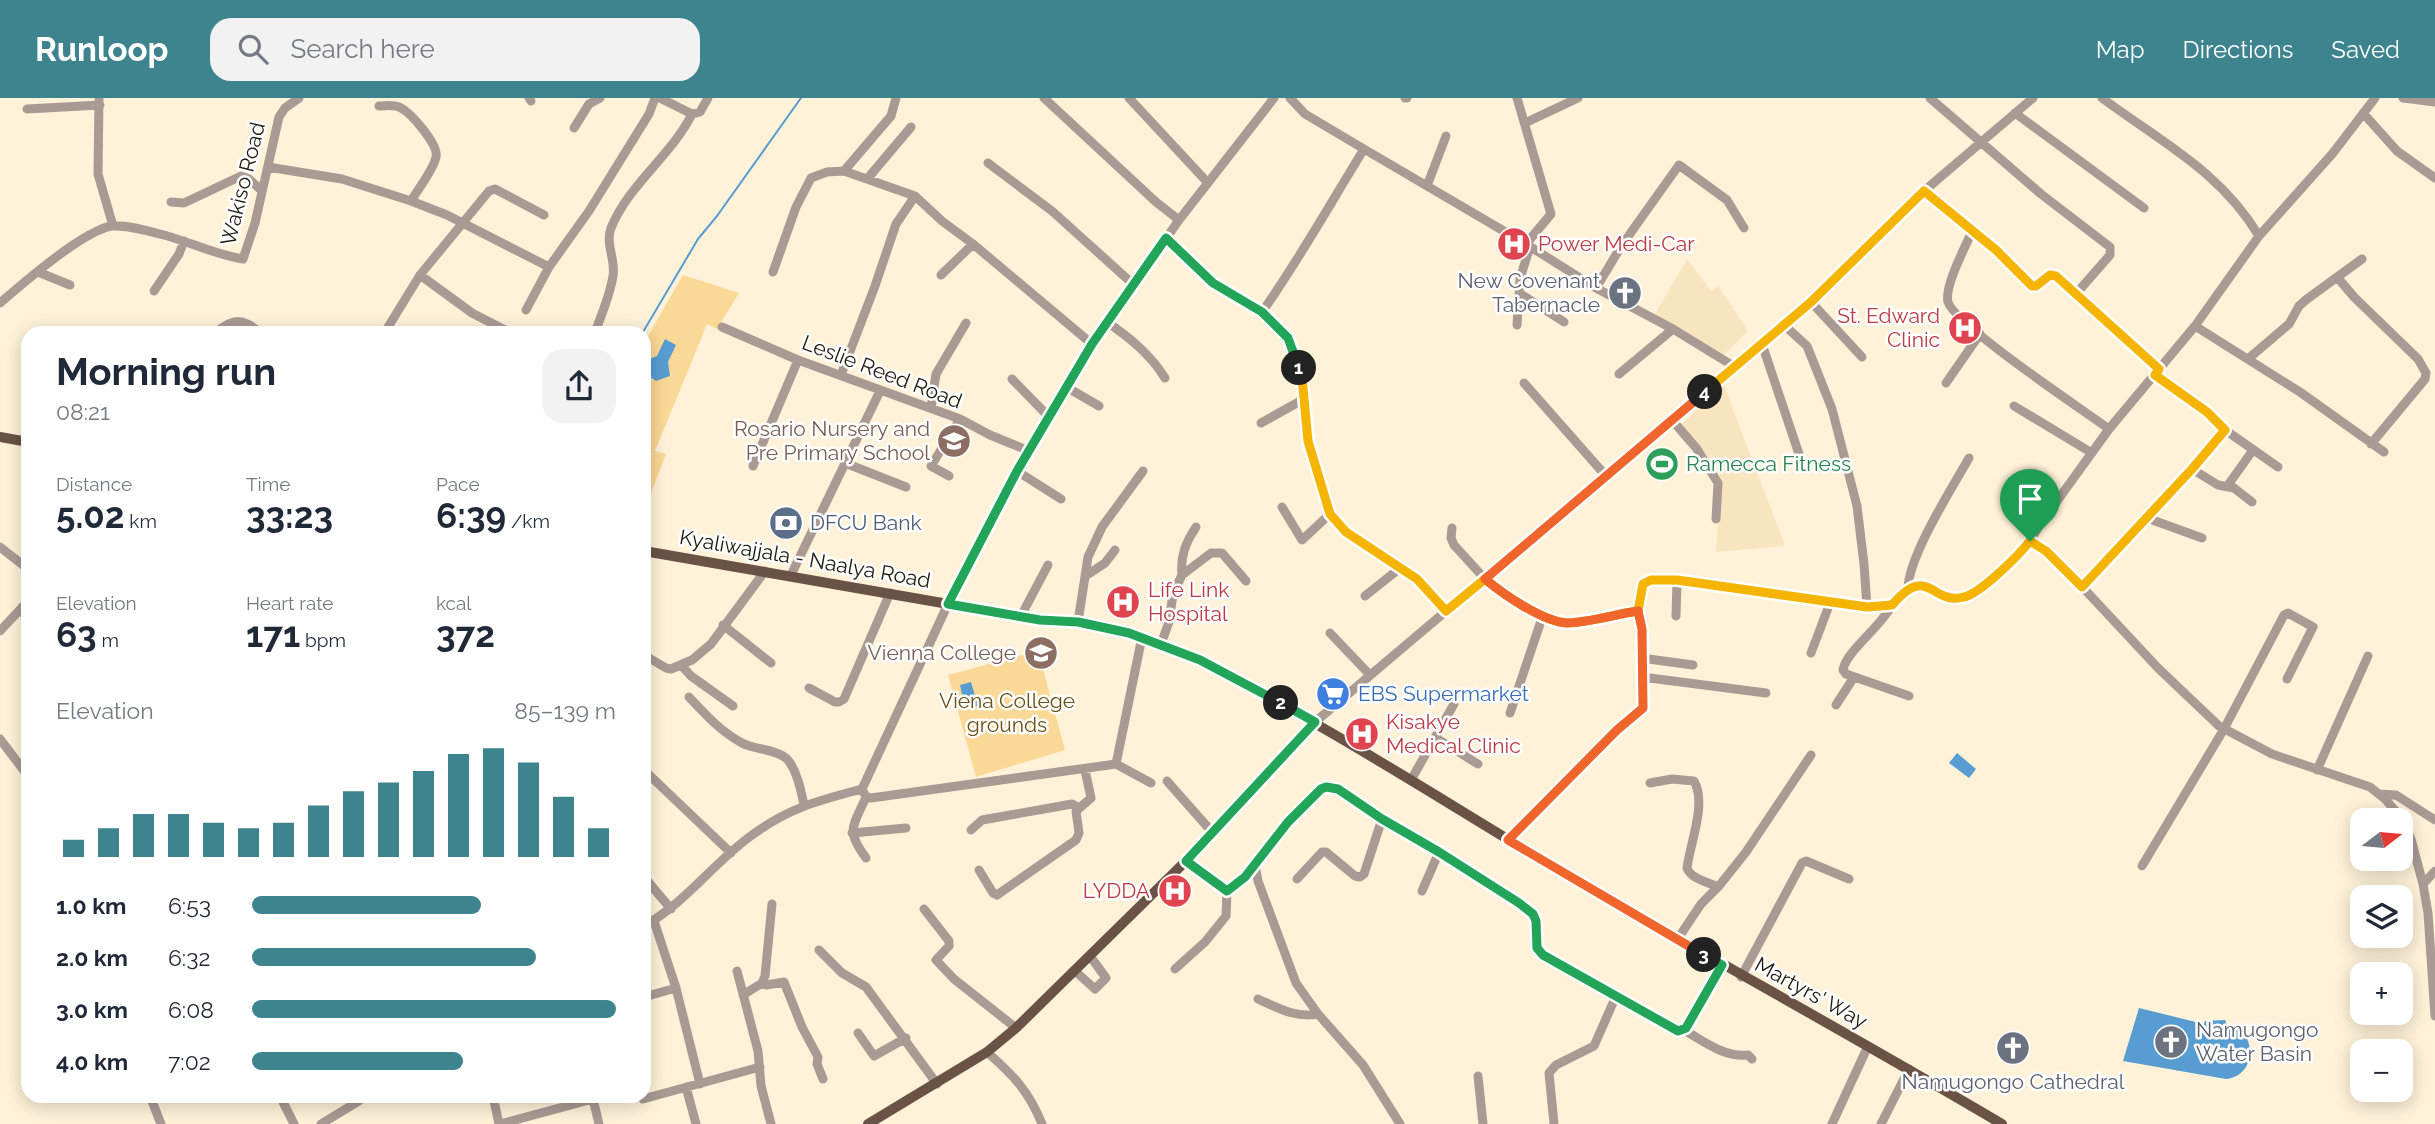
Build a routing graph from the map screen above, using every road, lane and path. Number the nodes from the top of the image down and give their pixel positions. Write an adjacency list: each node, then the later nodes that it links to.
1 (600, 98): 26 (street)
2 (658, 98): 22 (street); 55 (street)
3 (708, 98): 22 (street)
4 (895, 98): 32 (street)
5 (1044, 98): 44 (street)
6 (1129, 98): 35 (street)
7 (1274, 98): 35 (street)
8 (1290, 98): 29 (street)
9 (1517, 98): 24 (street)
10 (1578, 98): 24 (street)
11 (1930, 98): 28 (street)
12 (2033, 98): 21 (street)
13 (2102, 98): 49 (street)
14 (2375, 98): 23 (street)
15 (2403, 98): 18 (street)
16 (295, 100): 31 (street, Wakiso Road)
17 (99, 102): 20 (street); 46 (street)
18 (2435, 102)
19 (379, 106): 40 (street)
20 (27, 109)
21 (2015, 113): 28 (street); 42 (street)
22 (692, 114): 80 (street)
23 (2363, 114): 34 (street); 49 (street)
24 (1525, 123): 53 (street)
25 (911, 127): 33 (street)
26 (574, 128)
27 (1446, 136): 36 (street)
28 (1982, 142): 38 (street); 66 (street)
29 (1364, 149): 36 (street); 70 (street)
30 (988, 163): 62 (street)
31 (268, 167): 37 (street, Wakiso Road); 40 (street)
32 (844, 171): 33 (street); 57 (street)
33 (868, 178): 39 (street)
34 (2435, 178)
35 (1208, 183): 44 (street)
36 (1427, 186): 53 (street)
37 (261, 190): 41 (street); 51 (street, Wakiso Road)
38 (1924, 191): 48 (street); 67 (street)
39 (915, 196): 52 (street); 93 (street)
40 (411, 201): 45 (street)
41 (171, 202)
42 (2144, 208)
43 (544, 215): 45 (street)
44 (1179, 220): 50 (street)
45 (464, 223): 55 (street); 58 (street)
46 (113, 226): 51 (street, Wakiso Road); 56 (street)
47 (1744, 228): 63 (street)
48 (1972, 231): 66 (street); 84 (street)
49 (2259, 236): 81 (street)
50 (1166, 238): 62 (street); 70 (street)
51 (184, 241): 64 (street)
52 (973, 244): 59 (street); 85 (street)
53 (1528, 245): 63 (street); 65 (street)
54 (2362, 259): 60 (street)
55 (549, 267): 69 (street)
56 (38, 272): 61 (street); 68 (street)
57 (773, 272)
58 (420, 275): 78 (street); 79 (street)
59 (941, 275)
60 (2337, 277): 88 (street); 112 (street)
61 (70, 285)
62 (1133, 285): 71 (street)
63 (1597, 288): 83 (street)
64 (154, 291)
65 (1519, 293): 72 (street); 74 (street)
66 (2076, 295): 91 (street)
67 (1811, 302): 75 (street); 87 (street)
68 (0, 303)
69 (526, 310)
70 (1262, 312): 100 (street)
71 (1107, 322): 85 (street); 94 (street)
72 (1564, 322)
73 (966, 323): 103 (street)
74 (1517, 325)
75 (1784, 325): 86 (street); 159 (street)
76 (226, 326): 77 (street)
77 (250, 326)
78 (389, 326)
79 (498, 326)
80 (597, 326)
81 (2195, 326): 88 (street); 91 (street)
82 (722, 327): 89 (street, Leslie Reed Road)
83 (1672, 329): 90 (street); 92 (street)
84 (1980, 334): 97 (street); 108 (street)
85 (1092, 344): 98 (street)
86 (1762, 344): 90 (street); 117 (street)
87 (1862, 357)
88 (2248, 359): 112 (street)
89 (798, 360): 93 (street, Leslie Reed Road); 120 (street)
90 (1735, 367): 106 (street)
91 (2157, 372): 108 (street); 109 (street)
92 (1619, 374)
93 (841, 375): 99 (street, Leslie Reed Road)
94 (1165, 378)
95 (1013, 379): 104 (street)
96 (1524, 383): 126 (street)
97 (1946, 383)
98 (1068, 388): 101 (street); 104 (street)
99 (880, 391): 103 (street, Leslie Reed Road); 119 (street)
100 (1304, 399): 107 (street); 132 (street)
101 (1099, 406)
102 (2014, 406): 116 (street)
103 (931, 408): 105 (street, Leslie Reed Road)
104 (1050, 418): 114 (street)
105 (960, 419): 114 (street, Leslie Reed Road); 125 (street)
106 (1672, 420): 126 (street); 134 (street)
107 (1261, 423)
108 (2109, 429): 116 (street)
109 (2225, 430): 113 (street); 122 (street)
110 (0, 437): 111 (main road)
111 (21, 441)
112 (2371, 444): 115 (street)
113 (2253, 450): 121 (street); 127 (street)
114 (1029, 451): 123 (street)
115 (2384, 452)
116 (2091, 453): 138 (street)
117 (1800, 457)
118 (1969, 458): 153 (street)
119 (845, 463): 128 (street); 146 (street)
120 (753, 466)
121 (2278, 467)
122 (2192, 469): 127 (street); 133 (street)
123 (1017, 471): 129 (street); 157 (street)
124 (1143, 471): 147 (street)
125 (949, 476)
126 (1606, 476): 149 (street)
127 (2228, 485): 130 (street)
128 (906, 487)
129 (1061, 499)
130 (2252, 502)
131 (1282, 507): 132 (street)
132 (1330, 514): 144 (street)
133 (2147, 518): 137 (street); 152 (street)
134 (1716, 519)
135 (1196, 527): 148 (street)
136 (1452, 528): 149 (street)
137 (2203, 538)
138 (2030, 541): 152 (street); 153 (street)
139 (0, 547): 142 (street)
140 (1115, 550): 147 (street)
141 (651, 552): 145 (main road, Kyaliwajjala - Naalya Road)
142 (21, 564)
143 (1048, 565): 164 (street)
144 (1400, 568): 155 (street); 161 (street)
145 (765, 571): 146 (main road, Kyaliwajjala - Naalya Road); 167 (street)
146 (791, 575): 154 (main road, Kyaliwajjala - Naalya Road)
147 (1087, 575): 166 (street)
148 (1182, 575): 151 (street); 171 (street)
149 (1485, 579): 161 (street); 163 (street)
150 (1677, 580): 156 (street); 162 (street); 165 (street)
151 (1247, 581)
152 (2082, 587): 192 (street)
153 (1908, 589): 158 (street)
154 (890, 593): 157 (main road, Kyaliwajjala - Naalya Road); 183 (street)
155 (1366, 596)
156 (1830, 603): 159 (street); 172 (street)
157 (948, 604): 164 (main road, Kyaliwajjala - Naalya Road); 206 (street)
158 (1892, 605): 159 (street); 181 (street)
159 (1867, 607)
160 (21, 608): 168 (street)
161 (1446, 611): 179 (street)
162 (1638, 611): 163 (street); 174 (street)
163 (1543, 615): 190 (street)
164 (1021, 616): 166 (main road, Kyaliwajjala - Naalya Road)
165 (1676, 616)
166 (1078, 622): 170 (main road, Kyaliwajjala - Naalya Road)
167 (723, 625): 176 (street); 178 (street)
168 (0, 631)
169 (1330, 634): 179 (street)
170 (1142, 637): 171 (main road, Kyaliwajjala - Naalya Road); 196 (street)
171 (1161, 644): 191 (main road, Kyaliwajjala - Naalya Road)
172 (1811, 653)
173 (2368, 656): 200 (street)
174 (1641, 658): 177 (street); 180 (street)
175 (651, 659): 178 (street)
176 (771, 663)
177 (1693, 665)
178 (682, 666): 189 (street)
179 (1370, 675): 191 (street)
180 (1642, 677): 184 (street); 216 (street)
181 (1854, 677): 186 (street); 188 (street)
182 (2287, 678): 192 (street)
183 (809, 688)
184 (1766, 693)
185 (689, 696): 208 (street)
186 (1909, 696)
187 (1454, 704): 193 (street)
188 (1836, 705)
189 (733, 706)
190 (1510, 713)
191 (1315, 722): 202 (main road, Martyrs' Way); 214 (main road)
192 (2224, 729): 200 (street); 222 (street)
193 (1436, 738): 197 (street); 202 (street)
194 (0, 739): 198 (street)
195 (1811, 755): 229 (street)
196 (1116, 764): 199 (street); 204 (street)
197 (1478, 764)
198 (21, 767)
199 (1085, 770): 206 (street); 209 (street)
200 (2318, 770): 207 (street)
201 (651, 777): 218 (street)
202 (1411, 780): 216 (main road, Martyrs' Way)
203 (1167, 781): 214 (street)
204 (1151, 783)
205 (1650, 783): 229 (street)
206 (864, 793): 208 (street); 215 (street)
207 (2379, 794): 211 (street); 227 (street)
208 (804, 805): 218 (street)
209 (1079, 808): 213 (street); 223 (street)
210 (1382, 819): 217 (street); 221 (street); 225 (street)
211 (2435, 820)
212 (906, 828): 215 (street)
213 (971, 831)
214 (1212, 832): 220 (main road)
215 (852, 833): 219 (street)
216 (1508, 840): 237 (main road, Martyrs' Way)
217 (1439, 852): 231 (street); 249 (street)
218 (732, 853): 233 (street)
219 (866, 858)
220 (1186, 861): 230 (street); 239 (main road)
221 (1255, 865): 230 (street); 251 (street)
222 (2142, 866)
223 (979, 870)
224 (2435, 871): 227 (street)
225 (1297, 879)
226 (1849, 879): 244 (street)
227 (2423, 884): 252 (street)
228 (651, 885): 233 (street)
229 (1718, 887): 237 (street)
230 (1227, 891): 241 (street)
231 (1422, 891)
232 (772, 904): 245 (street)
233 (671, 909): 235 (street)
234 (924, 909): 253 (street)
235 (654, 921): 236 (street); 246 (street)
236 (651, 922)
237 (1677, 940): 240 (main road, Martyrs' Way)
238 (819, 950): 256 (street)
239 (1090, 956): 243 (main road); 243 (street)
240 (1722, 965): 244 (main road, Martyrs' Way); 254 (street)
241 (1175, 969)
242 (737, 971): 248 (street)
243 (1075, 971): 253 (main road)
244 (1741, 977): 257 (main road, Martyrs' Way)
245 (762, 983): 248 (street); 263 (street)
246 (676, 988): 247 (street); 264 (street)
247 (651, 995)
248 (743, 995): 260 (street)
249 (1616, 996): 254 (street); 285 (street)
250 (1258, 999): 251 (street)
251 (1318, 1014): 283 (street)
252 (2435, 1016)
253 (1016, 1028): 258 (main road)
254 (1684, 1030): 259 (street)
255 (858, 1033): 256 (street)
256 (906, 1038): 265 (street)
257 (1868, 1046): 261 (main road, Martyrs' Way); 286 (street)
258 (987, 1052): 265 (main road); 282 (street)
259 (1752, 1059)
260 (760, 1067): 264 (street); 281 (street)
261 (1909, 1069): 287 (street); 288 (main road, Martyrs' Way)
262 (1478, 1076): 284 (street)
263 (823, 1079)
264 (700, 1084): 266 (street)
265 (937, 1084): 274 (main road)
266 (686, 1087): 267 (street); 280 (street)
267 (651, 1097)
268 (153, 1103): 275 (street)
269 (284, 1103): 276 (street)
270 (356, 1103): 277 (street)
271 (494, 1103): 278 (street)
272 (578, 1103): 278 (street)
273 (594, 1103): 279 (street)
274 (874, 1123)
275 (161, 1124)
276 (294, 1124)
277 (321, 1124)
278 (499, 1124)
279 (598, 1124)
280 (696, 1124)
281 (771, 1124)
282 (1042, 1124)
283 (1400, 1124)
284 (1483, 1124)
285 (1554, 1124)
286 (1832, 1124)
287 (1881, 1124)
288 (2002, 1124)

